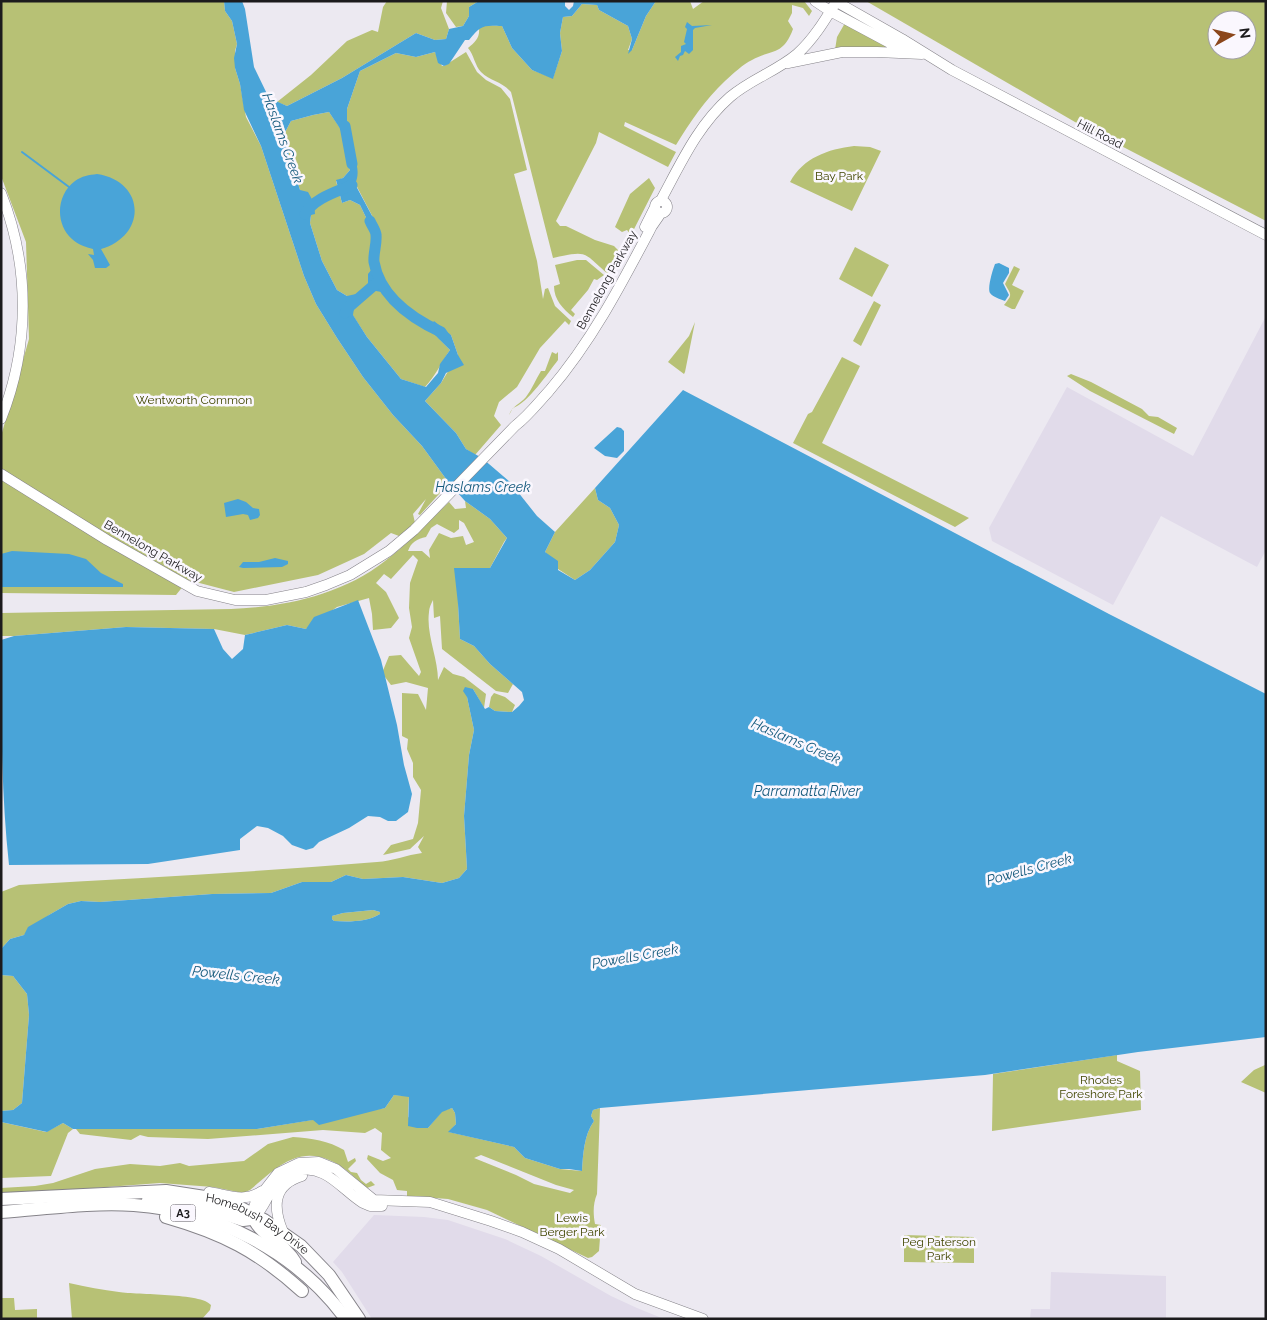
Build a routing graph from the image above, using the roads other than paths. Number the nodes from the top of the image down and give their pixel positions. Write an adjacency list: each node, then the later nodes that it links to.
1 (815, 1): 2 (street, Hill Road)
2 (834, 5): 3 (street, Hill Road); 4 (street)
3 (923, 54): 4 (street); 6 (street, Hill Road)
4 (782, 64): 8 (street, Bennelong Parkway)
5 (1, 193): 7 (street)
6 (1266, 235)
7 (1, 419)
8 (1, 474)
9 (338, 1183): 13 (street); 17 (street); 18 (street)
10 (166, 1191): 11 (street); 12 (highway, Homebush Bay Drive / A3); 17 (highway, Homebush Bay Drive / A3)
11 (263, 1191): 13 (street); 17 (street)
12 (1, 1199)
13 (372, 1203): 25 (street)
14 (102, 1205): 15 (highway, Homebush Bay Drive / A3); 17 (highway); 19 (highway, Homebush Bay Drive / A3)
15 (64, 1207): 16 (highway, Homebush Bay Drive / A3); 21 (highway)
16 (1, 1212)
17 (254, 1215): 18 (highway, Homebush Bay Drive / A3); 19 (highway)
18 (283, 1232): 20 (highway, Homebush Bay Drive / A3)
19 (300, 1270): 22 (highway, Homebush Bay Drive / A3)
20 (328, 1274): 23 (highway, Homebush Bay Drive / A3); 24 (highway)
21 (302, 1291)
22 (346, 1319)
23 (359, 1319)
24 (368, 1319)
25 (703, 1319)

